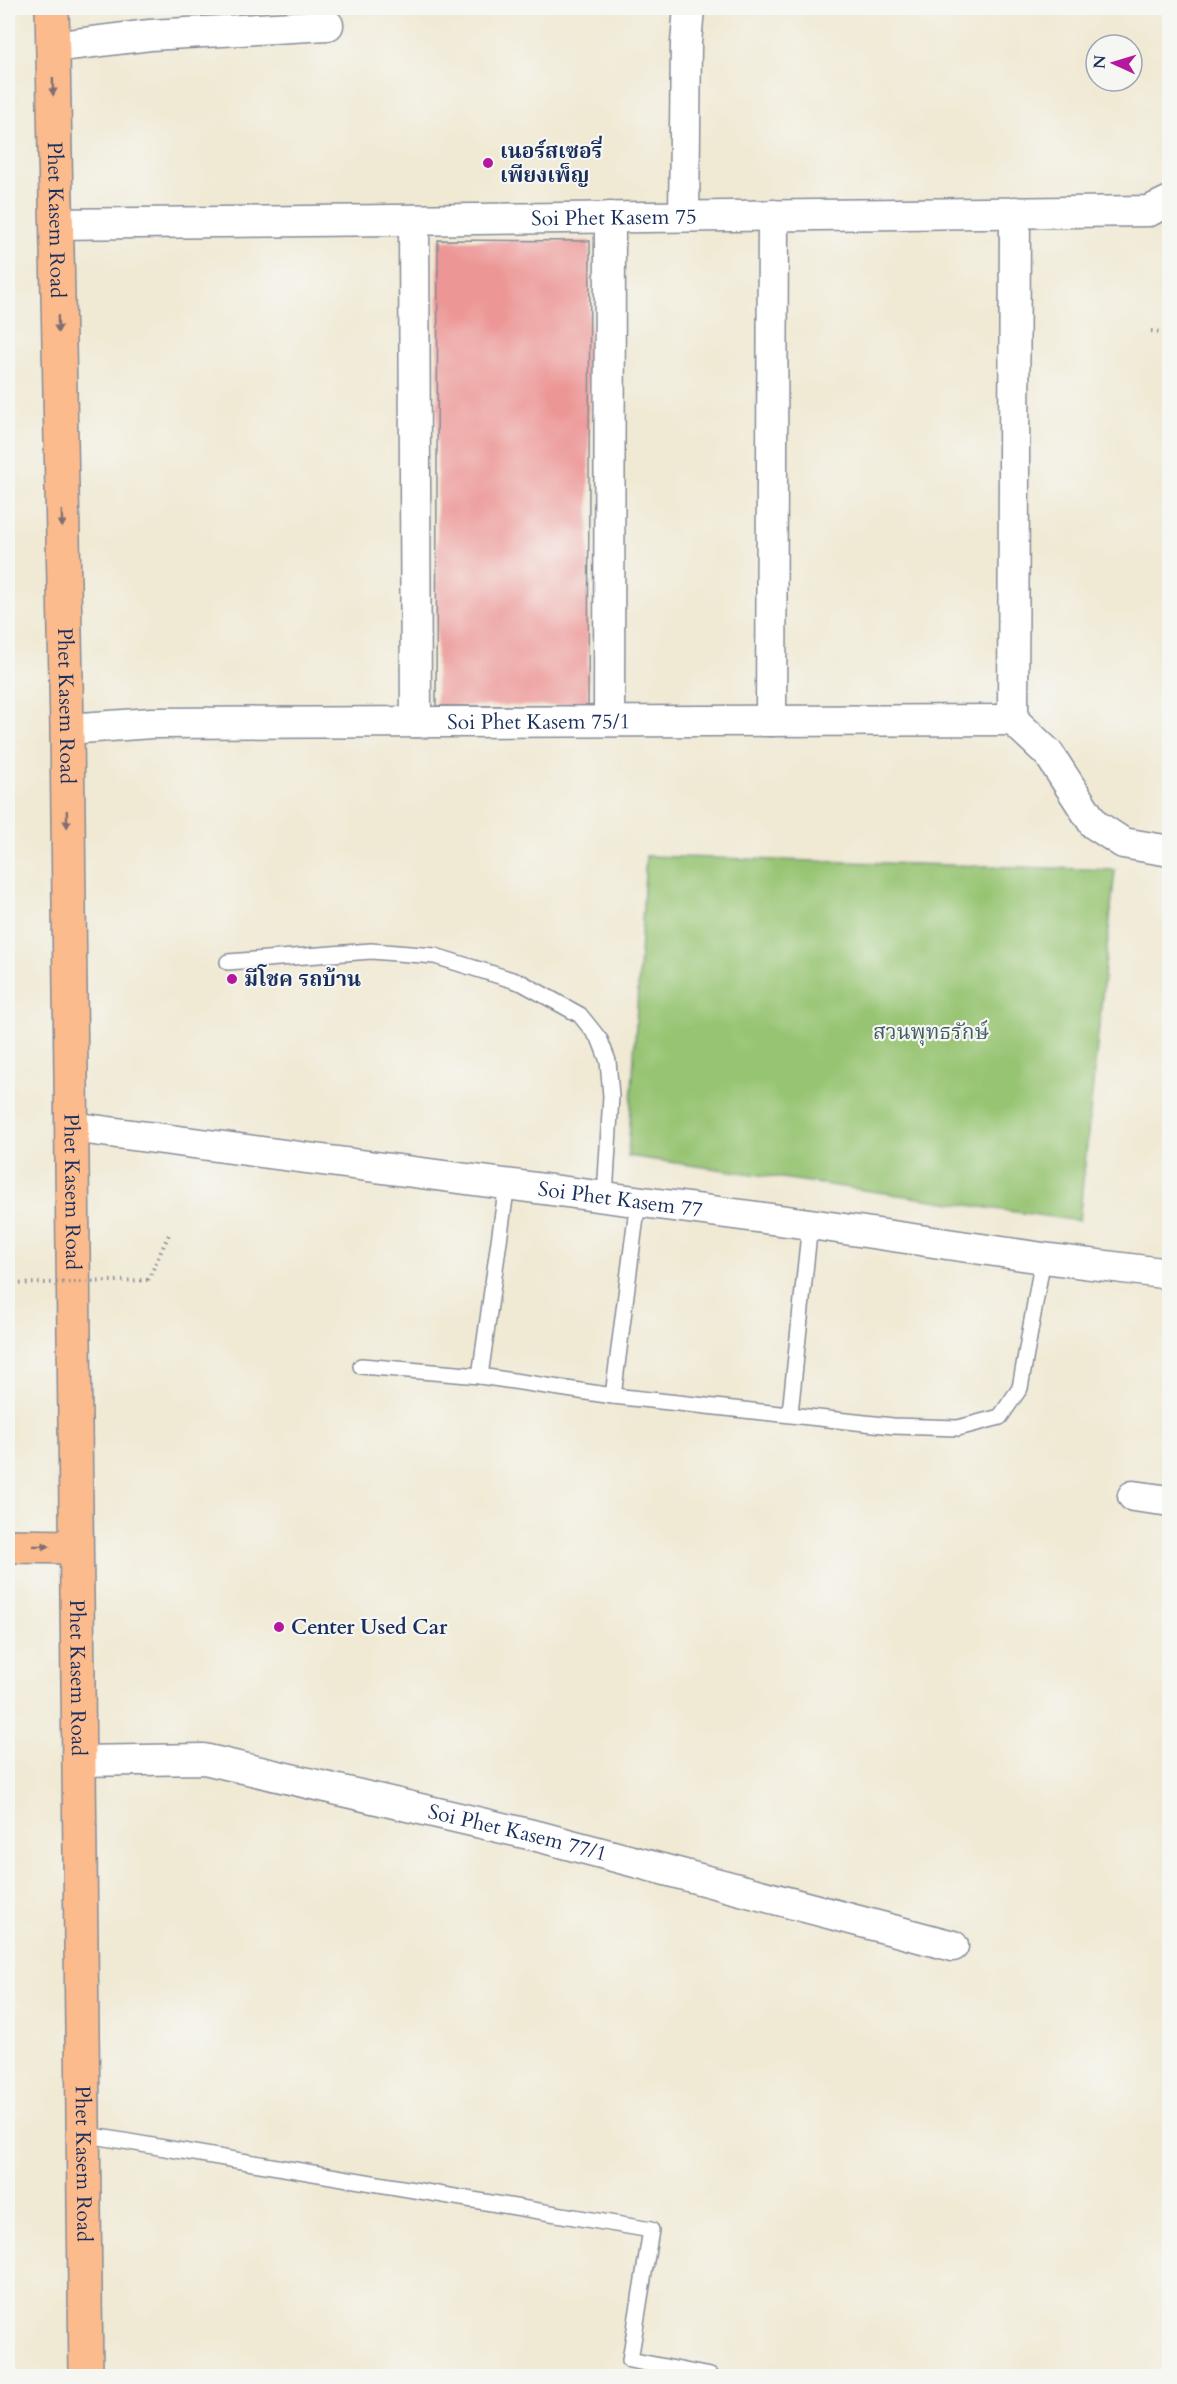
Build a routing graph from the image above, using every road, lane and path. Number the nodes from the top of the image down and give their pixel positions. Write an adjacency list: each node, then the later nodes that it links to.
1 (52, 8): 4 (main road, Phet Kasem Road)
2 (690, 8): 8 (street)
3 (328, 25): 4 (street)
4 (52, 47): 11 (main road, Phet Kasem Road, one-way to 11)
5 (1170, 201): 6 (street, Soi Phet Kasem 75)
6 (1015, 213): 7 (street, Soi Phet Kasem 75); 14 (street)
7 (773, 215): 8 (street, Soi Phet Kasem 75); 16 (street)
8 (684, 216): 9 (street, Soi Phet Kasem 75)
9 (610, 217): 10 (street, Soi Phet Kasem 75); 15 (street)
10 (414, 220): 11 (street, Soi Phet Kasem 75); 17 (street)
11 (56, 224): 18 (main road, Phet Kasem Road, one-way to 18)
12 (1151, 331): 13 (path)
13 (1170, 333)
14 (1012, 720): 16 (street, Soi Phet Kasem 75/1); 19 (street)
15 (609, 721): 16 (street, Soi Phet Kasem 75/1); 17 (street, Soi Phet Kasem 75/1)
16 (771, 721)
17 (416, 722): 18 (street, Soi Phet Kasem 75/1)
18 (66, 729): 21 (main road, Phet Kasem Road, one-way to 21)
19 (1170, 851)
20 (228, 962): 23 (lane)
21 (71, 1127): 22 (street, Soi Phet Kasem 77); 37 (main road, Phet Kasem Road)
22 (507, 1184): 23 (street, Soi Phet Kasem 77); 31 (lane)
23 (606, 1196): 24 (street, Soi Phet Kasem 77)
24 (638, 1201): 25 (street, Soi Phet Kasem 77); 32 (lane)
25 (810, 1224): 27 (street, Soi Phet Kasem 77); 33 (lane)
26 (170, 1232): 29 (path, bridge)
27 (1043, 1258): 28 (street, Soi Phet Kasem 77); 33 (lane)
28 (1170, 1274)
29 (8, 1284)
30 (361, 1366): 31 (lane)
31 (480, 1376): 32 (lane)
32 (613, 1396): 33 (lane)
33 (789, 1413)
34 (1133, 1496): 35 (street)
35 (1170, 1501)
36 (8, 1546): 37 (main road, one-way to 37)
37 (75, 1547): 38 (main road, Phet Kasem Road)
38 (78, 1761): 39 (street, Soi Phet Kasem 77/1); 40 (main road, Phet Kasem Road)
39 (953, 1946)
40 (82, 2134): 41 (main road, Phet Kasem Road); 42 (lane)
41 (86, 2376)
42 (710, 2376)

